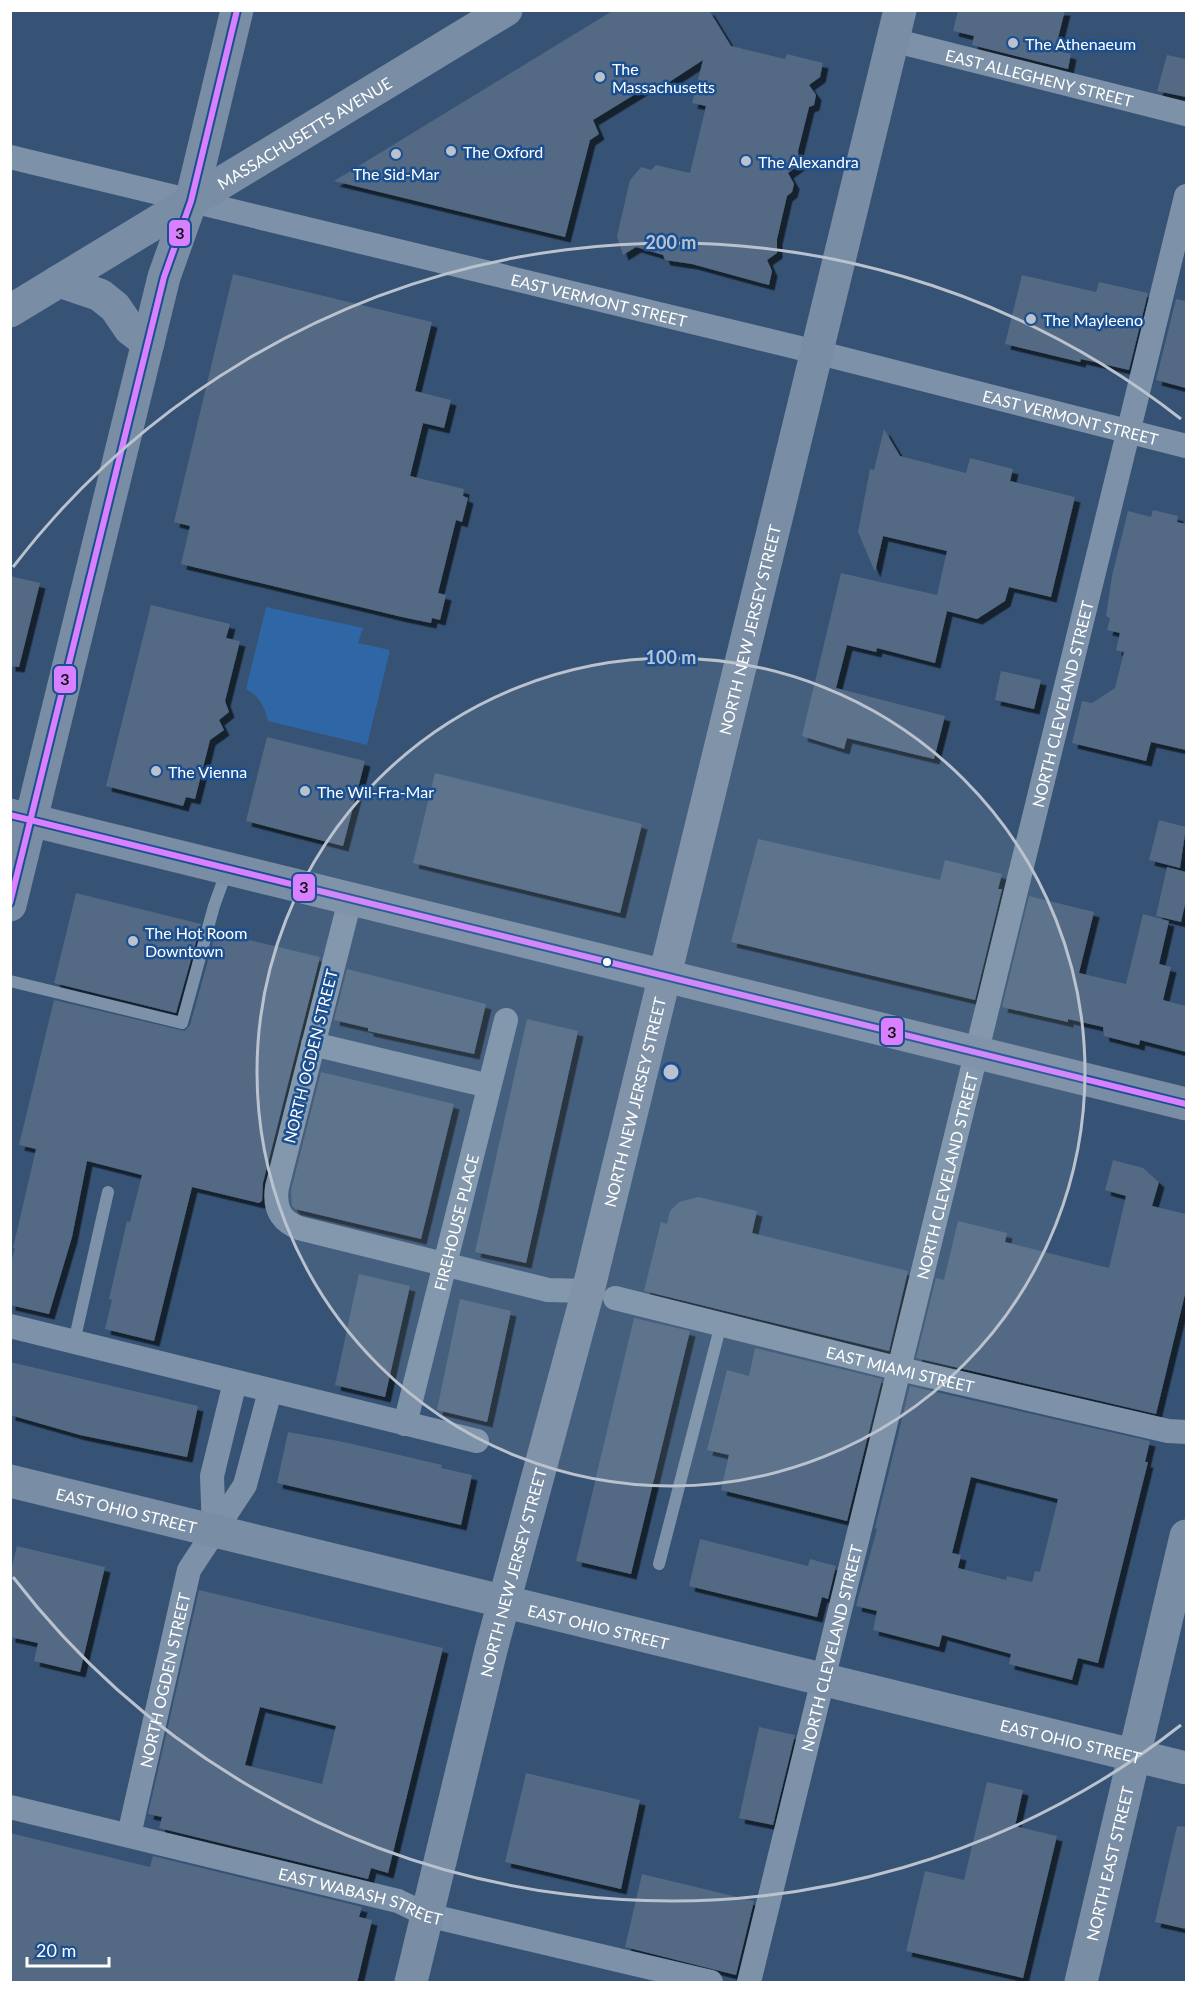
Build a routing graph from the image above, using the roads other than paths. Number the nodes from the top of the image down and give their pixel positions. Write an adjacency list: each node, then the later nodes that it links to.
1 (237, 10): 7 (main road)
2 (506, 10): 7 (main road, MASSACHUSETTS AVENUE)
3 (896, 25): 4 (street, EAST ALLEGHENY STREET); 11 (main road, NORTH NEW JERSEY STREET)
4 (1186, 114)
5 (10, 157): 7 (street, EAST VERMONT STREET)
6 (1186, 196): 12 (street, NORTH CLEVELAND STREET)
7 (191, 201): 8 (main road, MASSACHUSETTS AVENUE); 10 (main road); 11 (street, EAST VERMONT STREET)
8 (59, 281): 9 (main road, MASSACHUSETTS AVENUE); 10 (main road)
9 (10, 311)
10 (148, 343): 14 (main road)
11 (816, 352): 12 (street, EAST VERMONT STREET); 18 (main road, NORTH NEW JERSEY STREET)
12 (1129, 430): 13 (street, EAST VERMONT STREET); 22 (street, NORTH CLEVELAND STREET)
13 (1186, 446)
14 (21, 817): 15 (main road); 17 (main road)
15 (227, 870): 16 (main road); 19 (lane)
16 (350, 900): 18 (main road); 21 (street, NORTH OGDEN STREET)
17 (10, 905)
18 (663, 977): 22 (main road); 28 (main road, NORTH NEW JERSEY STREET)
19 (10, 981)
20 (506, 1020): 23 (street, FIREHOUSE PLACE)
21 (313, 1044): 23 (street); 26 (street, NORTH OGDEN STREET)
22 (977, 1053): 24 (main road); 32 (street, NORTH CLEVELAND STREET)
23 (489, 1086): 27 (street, FIREHOUSE PLACE)
24 (1186, 1104)
25 (108, 1192): 31 (lane)
26 (279, 1213): 27 (street, EAST MIAMI STREET)
27 (443, 1264): 28 (street, EAST MIAMI STREET); 35 (street, FIREHOUSE PLACE)
28 (602, 1295): 29 (street, EAST MIAMI STREET); 42 (main road, NORTH NEW JERSEY STREET)
29 (721, 1324): 32 (street, EAST MIAMI STREET); 41 (lane)
30 (10, 1326): 31 (street)
31 (74, 1342): 33 (street)
32 (900, 1369): 36 (street, EAST MIAMI STREET); 43 (street, NORTH CLEVELAND STREET)
33 (235, 1382): 34 (street); 39 (street)
34 (270, 1391): 35 (street); 39 (street, NORTH OGDEN STREET)
35 (405, 1424): 37 (street)
36 (1186, 1432)
37 (477, 1441)
38 (10, 1481): 39 (main road, EAST OHIO STREET)
39 (214, 1532): 42 (main road, EAST OHIO STREET); 47 (street, NORTH OGDEN STREET)
40 (1186, 1536): 44 (main road, NORTH EAST STREET)
41 (659, 1564)
42 (504, 1604): 43 (main road, EAST OHIO STREET); 48 (main road, NORTH NEW JERSEY STREET)
43 (824, 1679): 44 (main road, EAST OHIO STREET); 51 (street, NORTH CLEVELAND STREET)
44 (1135, 1755): 45 (main road, EAST OHIO STREET); 52 (main road, NORTH EAST STREET)
45 (1186, 1768)
46 (10, 1807): 47 (street, EAST WABASH STREET)
47 (129, 1835): 48 (street, EAST WABASH STREET)
48 (427, 1915): 49 (main road, NORTH NEW JERSEY STREET); 50 (street, EAST WABASH STREET)
49 (411, 1983)
50 (711, 1983)
51 (749, 1983)
52 (1081, 1983)

